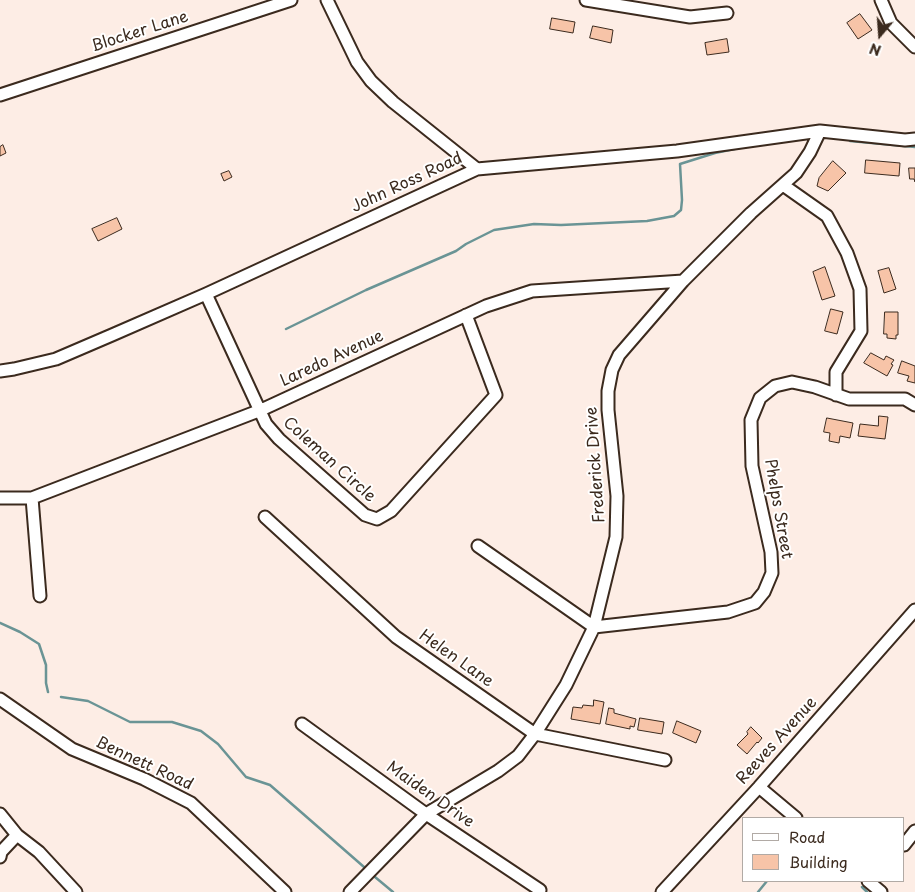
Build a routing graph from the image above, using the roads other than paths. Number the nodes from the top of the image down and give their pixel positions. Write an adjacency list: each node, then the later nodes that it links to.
1 (290, 0): 8 (street, Blocker Lane)
2 (327, 0): 11 (street)
3 (586, 0): 5 (street)
4 (881, 0): 7 (street)
5 (606, 2): 6 (street)
6 (727, 13)
7 (915, 47)
8 (0, 95)
9 (820, 131): 10 (street, John Ross Road); 11 (street, John Ross Road); 12 (street, Frederick Drive)
10 (915, 139)
11 (477, 169): 14 (street, John Ross Road)
12 (783, 184): 13 (street, Frederick Drive); 17 (street)
13 (683, 281): 15 (street, Laredo Avenue); 26 (street, Frederick Drive)
14 (206, 294): 16 (street, John Ross Road); 19 (street, Coleman Circle)
15 (466, 315): 19 (street, Laredo Avenue); 19 (street, Coleman Circle)
16 (0, 371)
17 (836, 395): 18 (street, Phelps Street); 26 (street, Phelps Street)
18 (915, 405)
19 (260, 410): 21 (street, Laredo Avenue)
20 (0, 498): 21 (street, Laredo Avenue)
21 (32, 498): 24 (street)
22 (265, 517): 29 (street, Helen Lane)
23 (478, 546): 26 (street)
24 (40, 596)
25 (915, 610): 31 (street, Reeves Avenue)
26 (594, 627): 29 (street, Frederick Drive)
27 (0, 698): 42 (street, Bennett Road)
28 (302, 724): 33 (street, Maiden Drive)
29 (535, 734): 30 (street, Helen Lane); 33 (street, Frederick Drive)
30 (665, 760)
31 (759, 787): 34 (street); 40 (street, Reeves Avenue)
32 (0, 814): 36 (street)
33 (426, 814): 39 (street, Maiden Drive); 43 (street, Frederick Drive)
34 (795, 817)
35 (915, 832): 37 (street)
36 (17, 835): 38 (street); 41 (street)
37 (905, 844)
38 (0, 853)
39 (540, 890)
40 (667, 890)
41 (76, 892)
42 (285, 892)
43 (350, 892)

